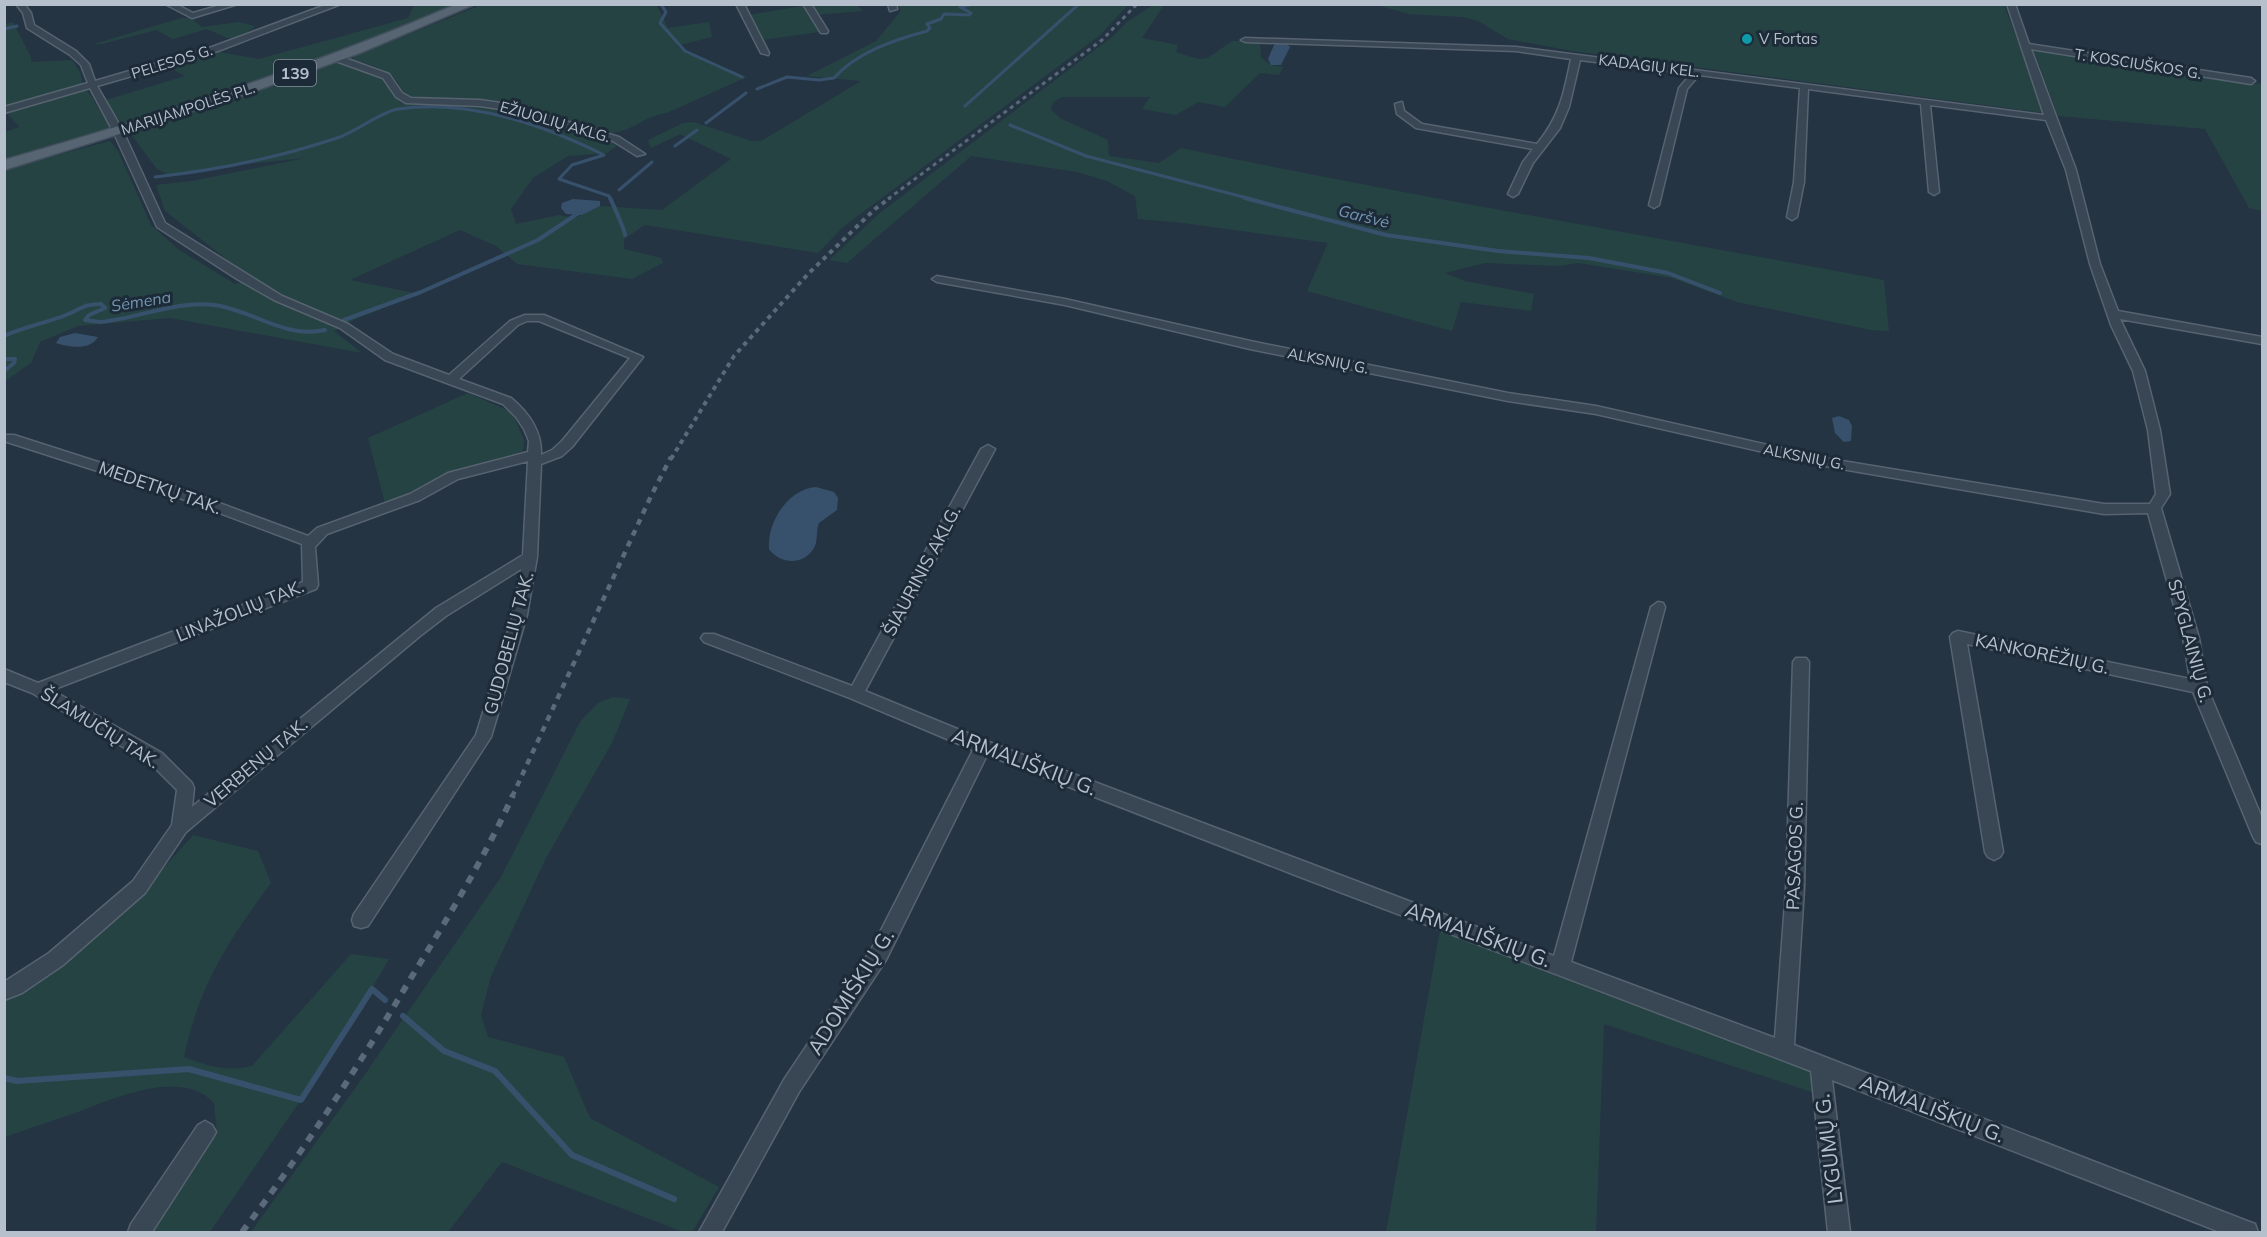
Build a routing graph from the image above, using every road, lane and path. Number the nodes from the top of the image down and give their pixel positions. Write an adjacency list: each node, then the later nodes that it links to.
1 (20, 4): 17 (street, GUDOBELIŲ TAK.)
2 (169, 4): 3 (street)
3 (234, 4)
4 (469, 4): 14 (main road, MARIJAMPOLĖS PL. / 139)
5 (740, 4): 12 (street)
6 (807, 4): 9 (street)
7 (2011, 4): 11 (street)
8 (331, 5): 17 (street, PELESOS G.)
9 (824, 31)
10 (1245, 40): 13 (street, KADAGIŲ KEL.)
11 (2026, 46): 16 (street, T. KOSCIUŠKOS G.); 22 (street)
12 (765, 53)
13 (1576, 57): 15 (street, KADAGIŲ KEL.); 24 (street)
14 (336, 58): 23 (main road, MARIJAMPOLĖS PL. / 139); 25 (street, EŽIUOLIŲ AKLG.)
15 (1697, 72): 18 (street, KADAGIŲ KEL.); 29 (street)
16 (2251, 81)
17 (93, 86): 21 (street, PELESOS G.); 23 (street, GUDOBELIŲ TAK.)
18 (1804, 86): 19 (street, KADAGIŲ KEL.); 30 (street)
19 (1925, 102): 22 (street, KADAGIŲ KEL.); 27 (street)
20 (1399, 104): 24 (street)
21 (4, 110)
22 (2050, 118): 32 (street)
23 (118, 131): 26 (main road, MARIJAMPOLĖS PL. / 139); 34 (street, GUDOBELIŲ TAK.)
24 (1538, 147): 28 (street)
25 (640, 154)
26 (4, 165)
27 (1934, 192)
28 (1513, 194)
29 (1654, 205)
30 (1792, 216)
31 (937, 279): 38 (street, ALKSNIŲ G.)
32 (2113, 314): 33 (street); 38 (street)
33 (2262, 339)
34 (452, 379): 37 (street, GUDOBELIŲ TAK.); 37 (street)
35 (9, 438): 39 (street, MEDETKŲ TAK.)
36 (988, 449): 47 (street, ŠIAURINIS AKLG.)
37 (534, 459): 39 (street); 40 (street, GUDOBELIŲ TAK.)
38 (2154, 508): 45 (street, SPYGLAINIŲ G.)
39 (310, 542): 46 (street, LINAŽOLIŲ TAK.)
40 (530, 557): 49 (street, VERBENŲ TAK.); 52 (street, GUDOBELIŲ TAK.)
41 (1658, 607): 53 (street)
42 (709, 638): 47 (street, ARMALIŠKIŲ G.)
43 (1802, 662): 55 (street, PASAGOS G.)
44 (4, 675): 46 (street, ŠLAMUČIŲ TAK.)
45 (2199, 687): 50 (street, SPYGLAINIŲ G.); 51 (street, KANKORĖŽIŲ G.)
46 (38, 689): 49 (street, ŠLAMUČIŲ TAK.)
47 (856, 694): 48 (street, ARMALIŠKIŲ G.)
48 (983, 747): 53 (street, ARMALIŠKIŲ G.); 59 (street, ADOMIŠKIŲ G.)
49 (180, 827): 54 (street, VERBENŲ TAK.)
50 (2262, 837)
51 (1994, 852)
52 (361, 920)
53 (1561, 965): 55 (street, ARMALIŠKIŲ G.)
54 (4, 991)
55 (1784, 1051): 56 (street, ARMALIŠKIŲ G.)
56 (1820, 1065): 60 (street, LYGUMŲ G.); 61 (street, ARMALIŠKIŲ G.)
57 (205, 1132): 58 (street)
58 (139, 1233)
59 (710, 1233)
60 (1839, 1233)
61 (2247, 1233)

